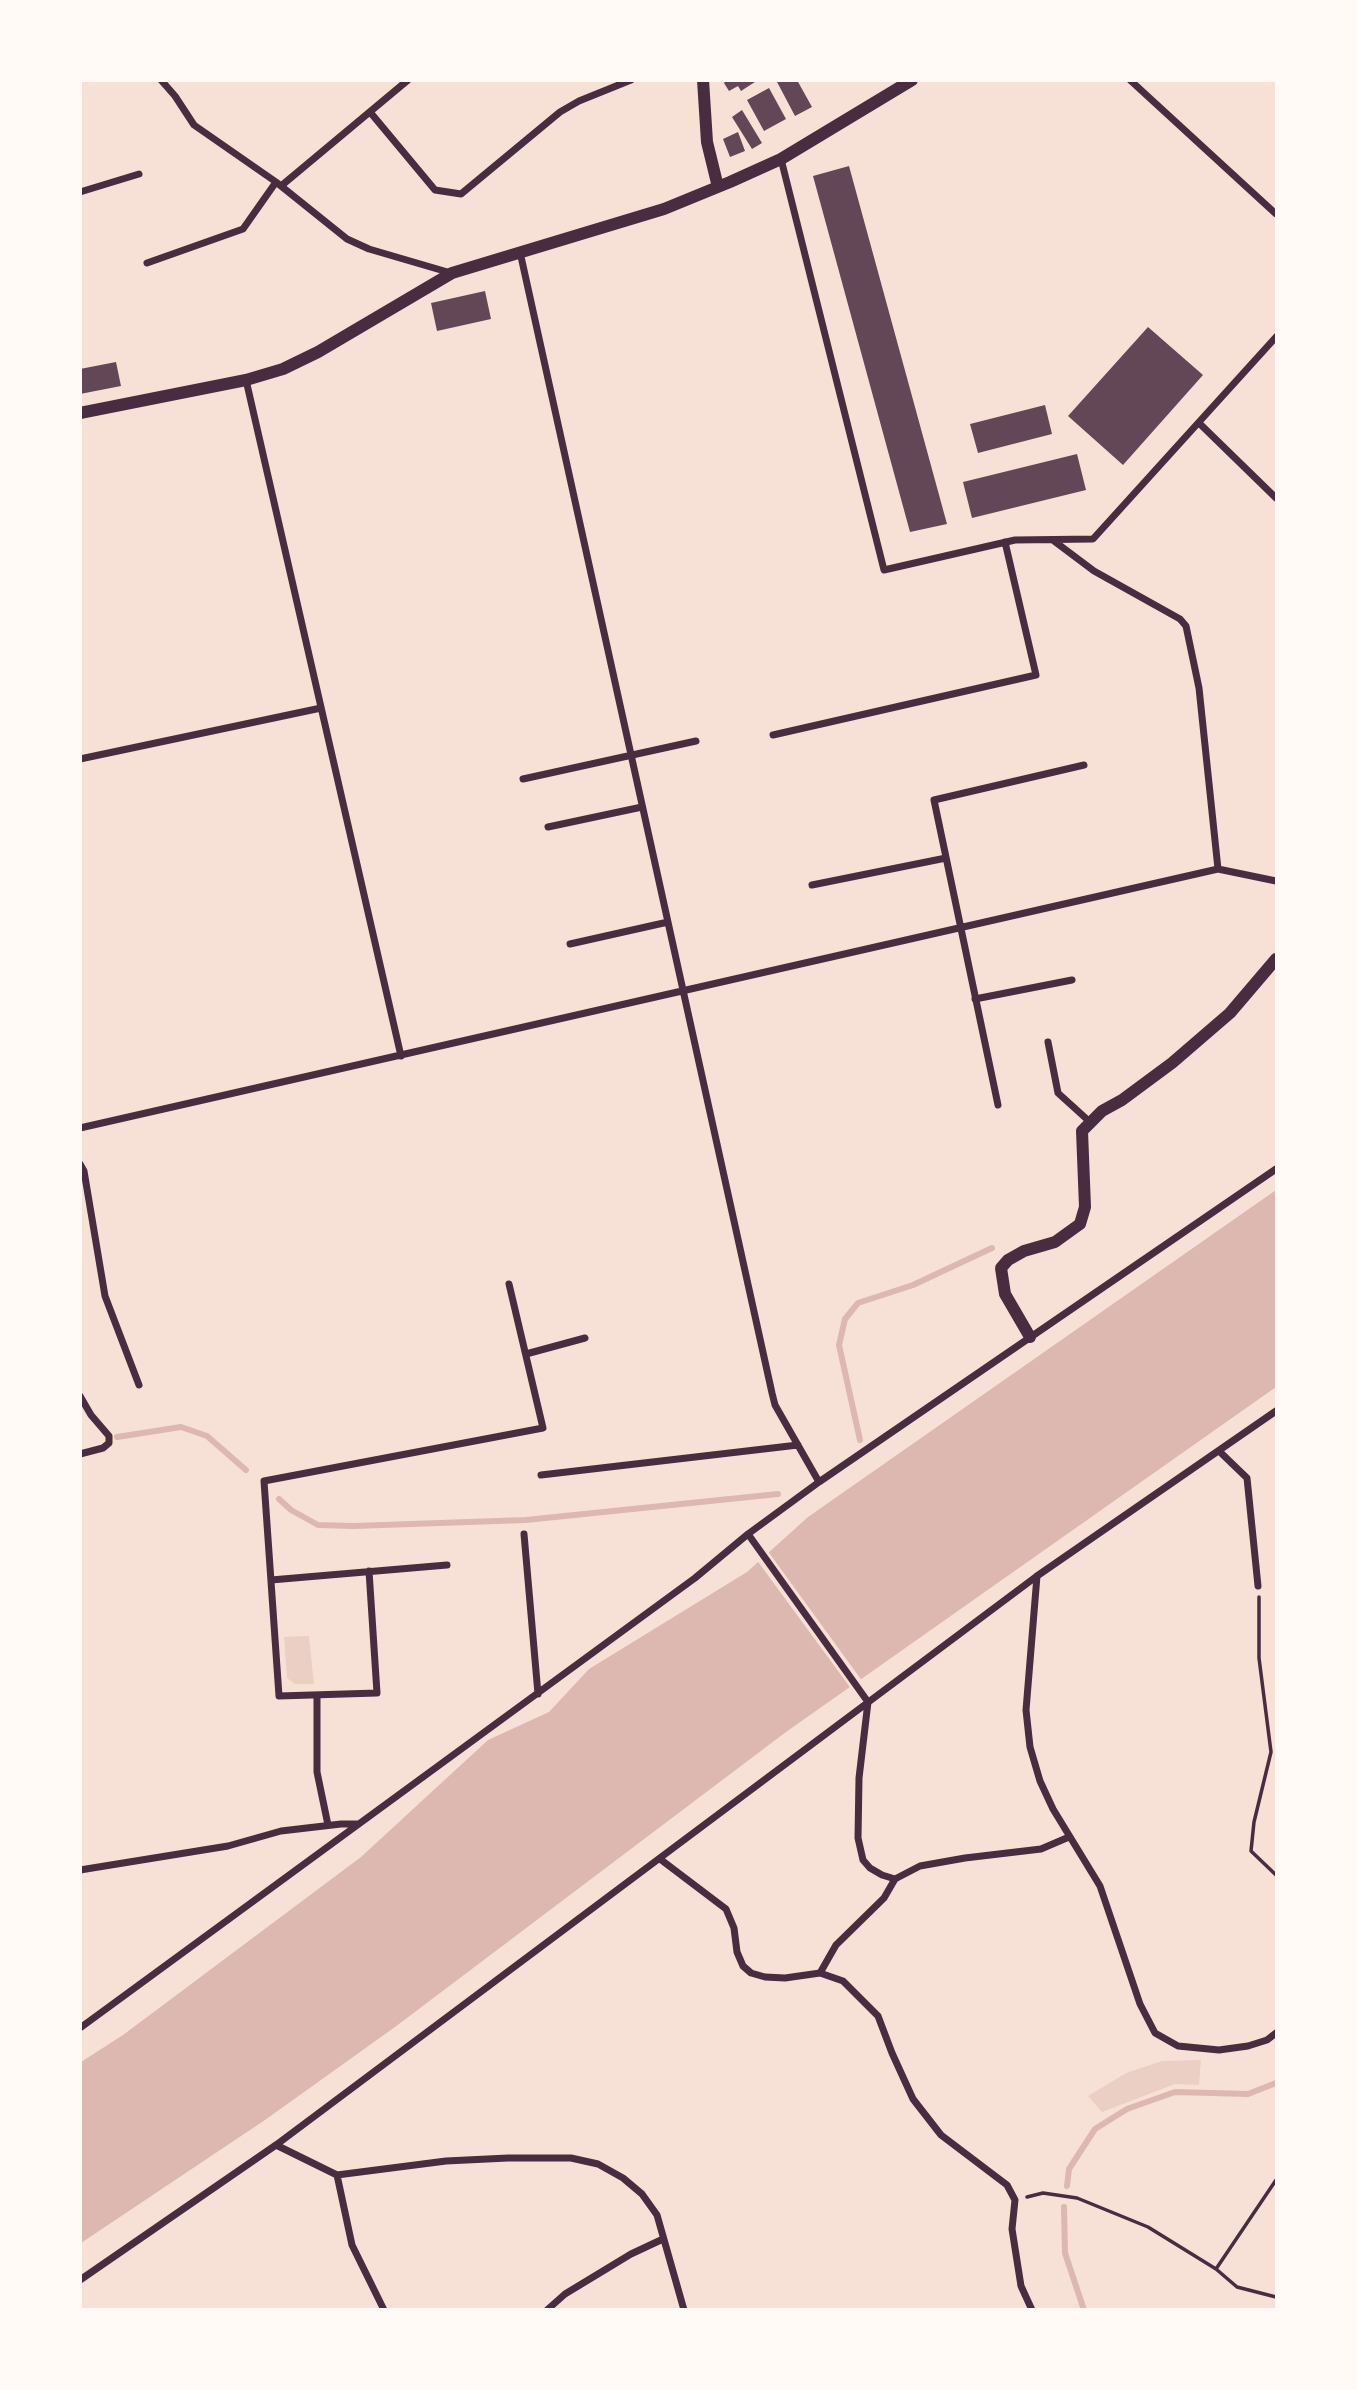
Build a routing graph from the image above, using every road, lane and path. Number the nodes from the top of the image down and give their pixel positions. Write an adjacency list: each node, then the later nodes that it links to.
1 (161, 80): 10 (street)
2 (408, 80): 7 (street)
3 (631, 80): 7 (street)
4 (703, 80): 11 (street)
5 (912, 80): 8 (street)
6 (1130, 80): 13 (street)
7 (370, 112): 10 (street)
8 (781, 159): 11 (street); 23 (street)
9 (139, 174): 12 (street)
10 (278, 184): 15 (street); 16 (street)
11 (718, 187): 14 (street)
12 (80, 192)
13 (1276, 214)
14 (520, 251): 16 (street); 27 (street)
15 (147, 263)
16 (452, 273): 18 (street)
17 (1276, 337): 20 (street)
18 (246, 380): 19 (street); 24 (street)
19 (80, 413)
20 (1199, 423): 21 (street); 22 (street)
21 (1276, 498)
22 (1054, 541): 23 (street); 34 (street)
23 (1005, 542): 25 (street)
24 (321, 708): 28 (street); 45 (street)
25 (773, 735)
26 (696, 741): 27 (street)
27 (631, 755): 30 (street); 31 (street)
28 (80, 760)
29 (1084, 765): 33 (street)
30 (523, 779)
31 (642, 807): 32 (street); 37 (street)
32 (548, 827)
33 (946, 858): 36 (street); 38 (street)
34 (1217, 869): 35 (street); 38 (street)
35 (1276, 881)
36 (812, 885)
37 (668, 922): 39 (street); 42 (street)
38 (960, 928): 42 (street); 43 (street)
39 (570, 944)
40 (1276, 959): 47 (street)
41 (1072, 980): 43 (street)
42 (683, 991): 45 (street); 58 (street)
43 (975, 999): 46 (street)
44 (1048, 1042): 47 (street)
45 (401, 1056): 48 (street)
46 (998, 1105)
47 (1090, 1122): 52 (street)
48 (80, 1128)
49 (80, 1164): 55 (street)
50 (1276, 1169): 52 (street)
51 (509, 1284): 54 (street)
52 (1030, 1337): 62 (street)
53 (585, 1338): 54 (street)
54 (526, 1354): 68 (street)
55 (139, 1385)
56 (80, 1396): 60 (street)
57 (1276, 1411): 59 (street)
58 (798, 1445): 61 (street); 62 (street)
59 (1219, 1451): 67 (street); 69 (street)
60 (80, 1454)
61 (541, 1475)
62 (819, 1482): 64 (street)
63 (524, 1534): 70 (street)
64 (748, 1534): 70 (street); 72 (street)
65 (447, 1565): 66 (street)
66 (369, 1572): 68 (street); 71 (street)
67 (1037, 1576): 72 (street); 75 (street)
68 (271, 1580): 71 (street)
69 (1258, 1586): 78 (path)
70 (538, 1694): 73 (street)
71 (317, 1695): 74 (street)
72 (868, 1702): 76 (street); 79 (street)
73 (358, 1824): 74 (street); 81 (street)
74 (328, 1825): 77 (street)
75 (1069, 1837): 79 (street); 82 (street)
76 (660, 1859): 80 (street); 83 (street)
77 (80, 1870)
78 (1276, 1875)
79 (895, 1879): 80 (street)
80 (820, 1973): 86 (street)
81 (80, 2028)
82 (1276, 2033)
83 (276, 2146): 84 (street); 89 (street)
84 (337, 2175): 87 (street); 91 (street)
85 (1276, 2180): 88 (path)
86 (1015, 2200): 88 (path); 94 (street)
87 (663, 2239): 92 (street); 93 (street)
88 (1216, 2269): 90 (path)
89 (80, 2280)
90 (1276, 2297)
91 (384, 2309)
92 (547, 2309)
93 (684, 2309)
94 (1032, 2309)

